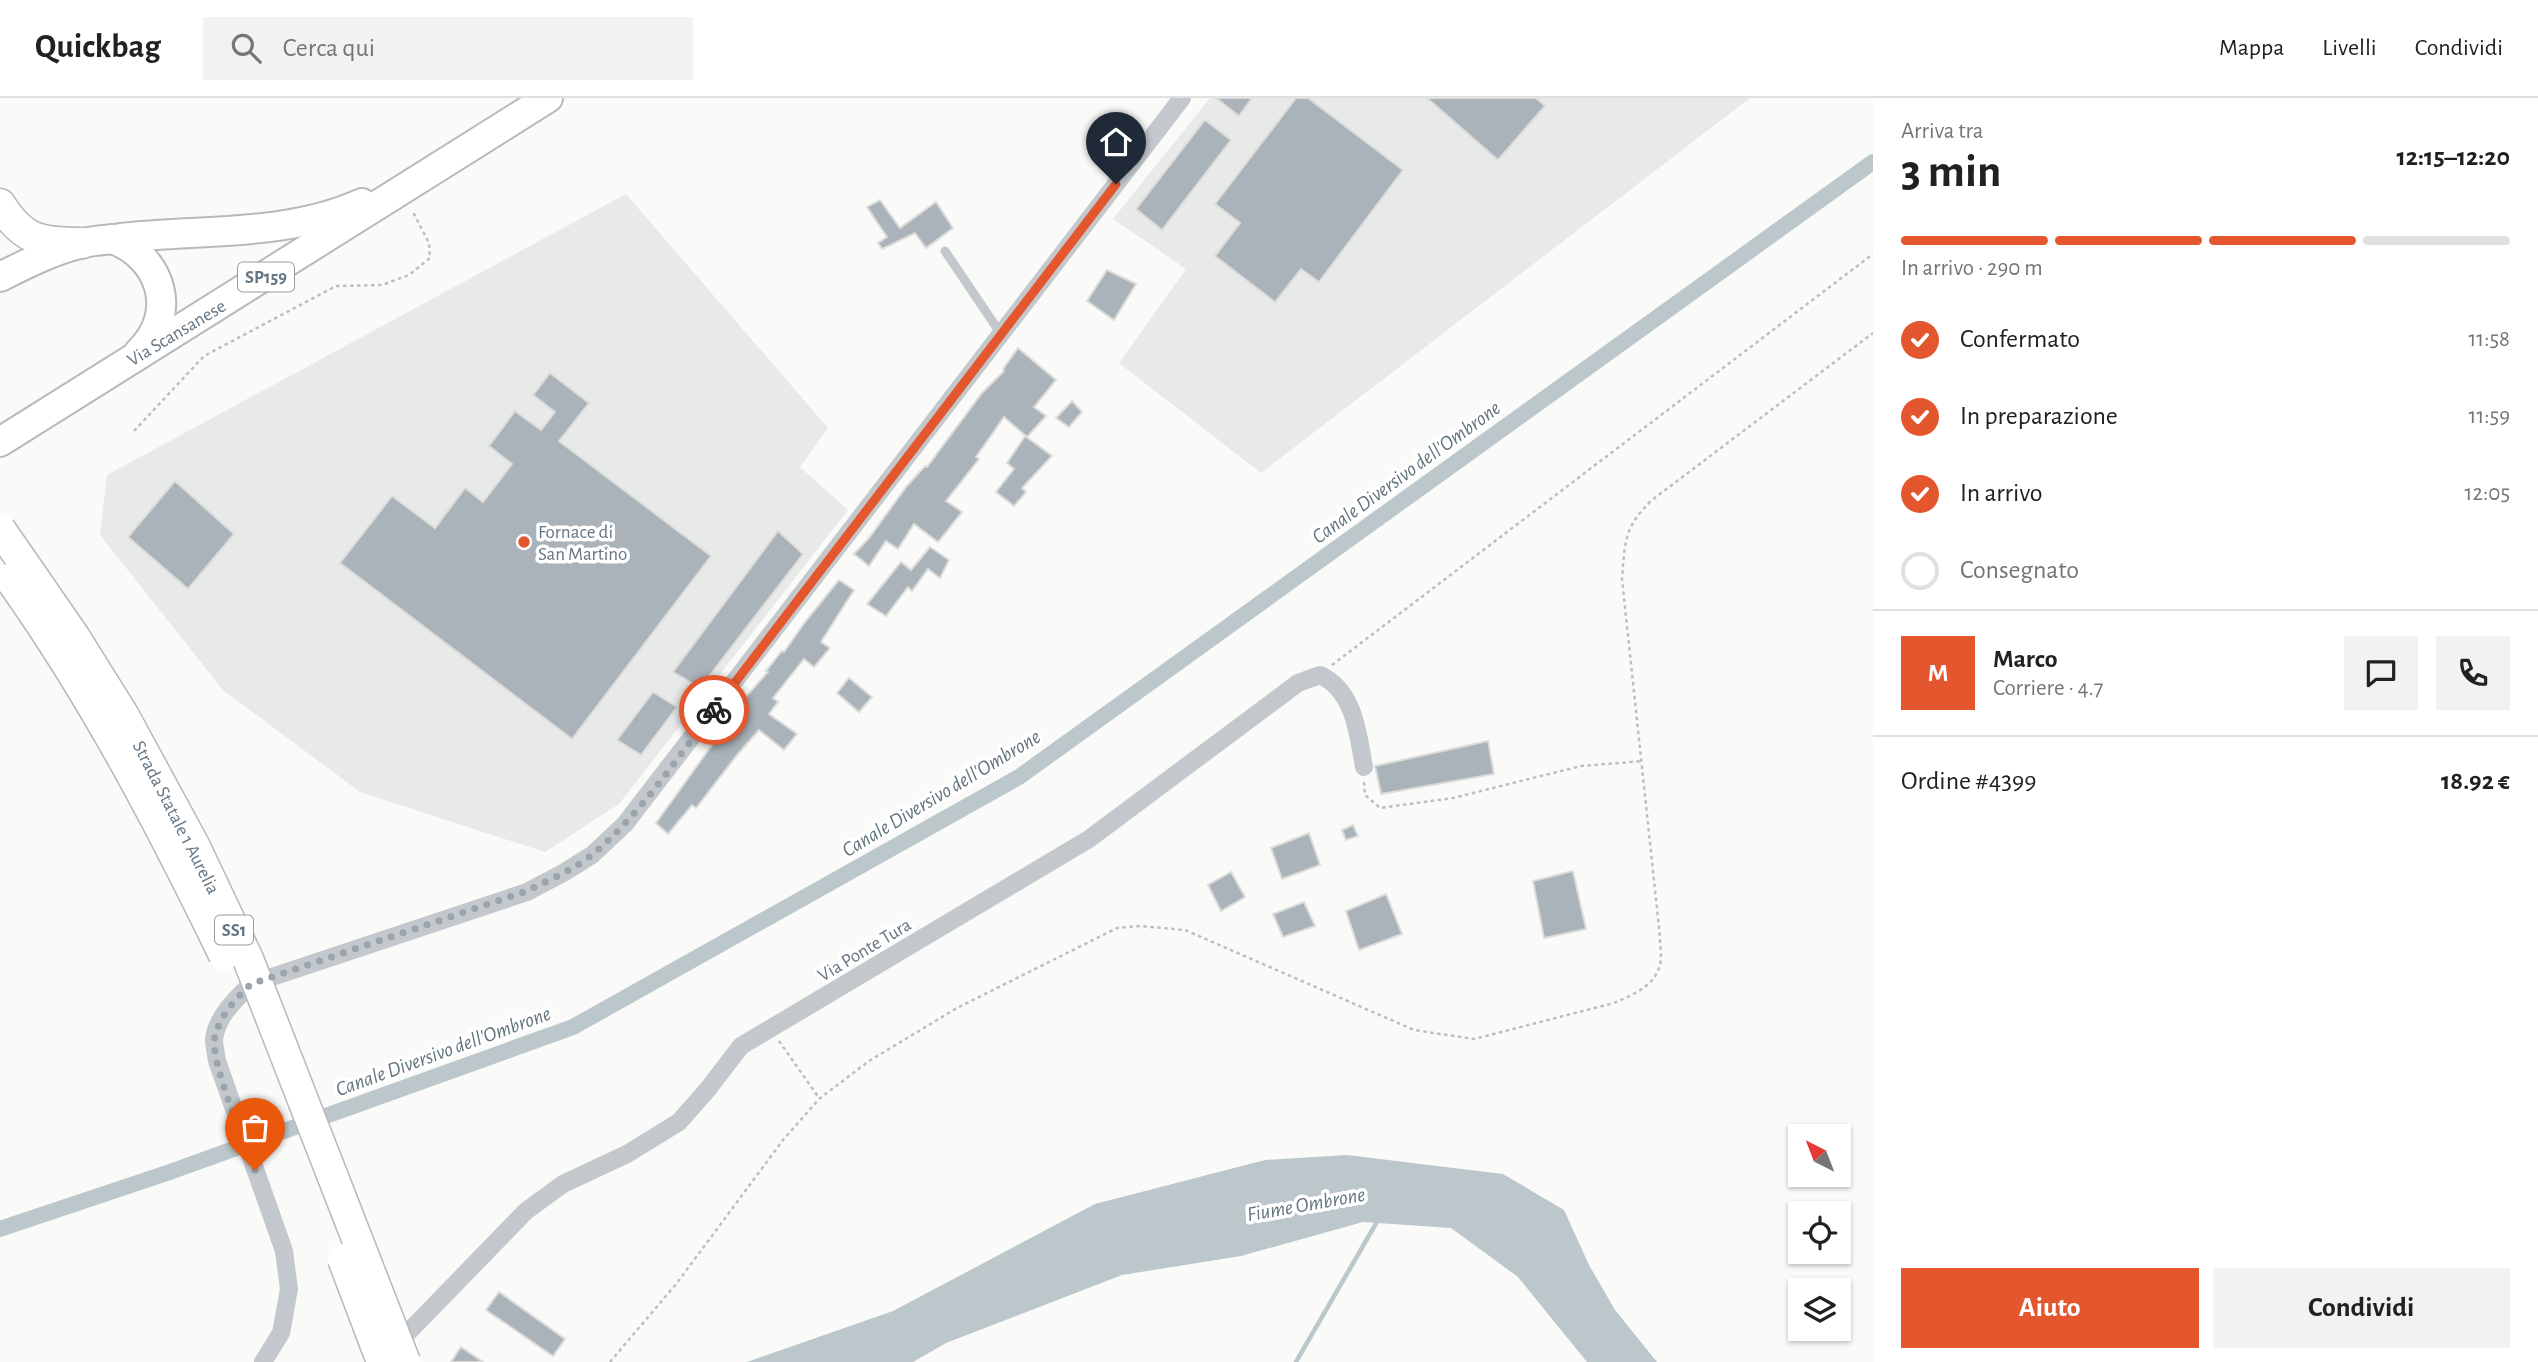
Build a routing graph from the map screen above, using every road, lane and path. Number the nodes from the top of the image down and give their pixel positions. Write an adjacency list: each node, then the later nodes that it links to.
1 (548, 98): 3 (main road, Via Scansanese / SP159)
2 (1182, 98): 11 (street)
3 (412, 184): 5 (main road, Via Scansanese / SP159); 12 (main road, Via Scansanese / SP159); 13 (path)
4 (0, 204): 6 (highway)
5 (112, 239): 6 (main road, Via Scansanese / SP159); 12 (main road, SP159)
6 (82, 243): 9 (main road, Via Scansanese / SP159)
7 (945, 251): 11 (lane)
8 (1873, 254): 17 (path)
9 (0, 277)
10 (1873, 333): 18 (path)
11 (1001, 334): 22 (street)
12 (129, 360): 14 (main road, Via Scansanese / SP159)
13 (134, 431)
14 (0, 442)
15 (0, 530): 24 (highway, Strada Statale 1 Aurelia / SS1, bridge)
16 (0, 564): 23 (highway, Strada Statale 1 Aurelia / SS1, bridge)
17 (1325, 677): 19 (street); 23 (street, Via Ponte Tura)
18 (1643, 761): 19 (path); 21 (path)
19 (1364, 768)
20 (780, 1042): 21 (path)
21 (820, 1099): 25 (path)
22 (263, 1362)
23 (381, 1362)
24 (405, 1362)
25 (610, 1362)

